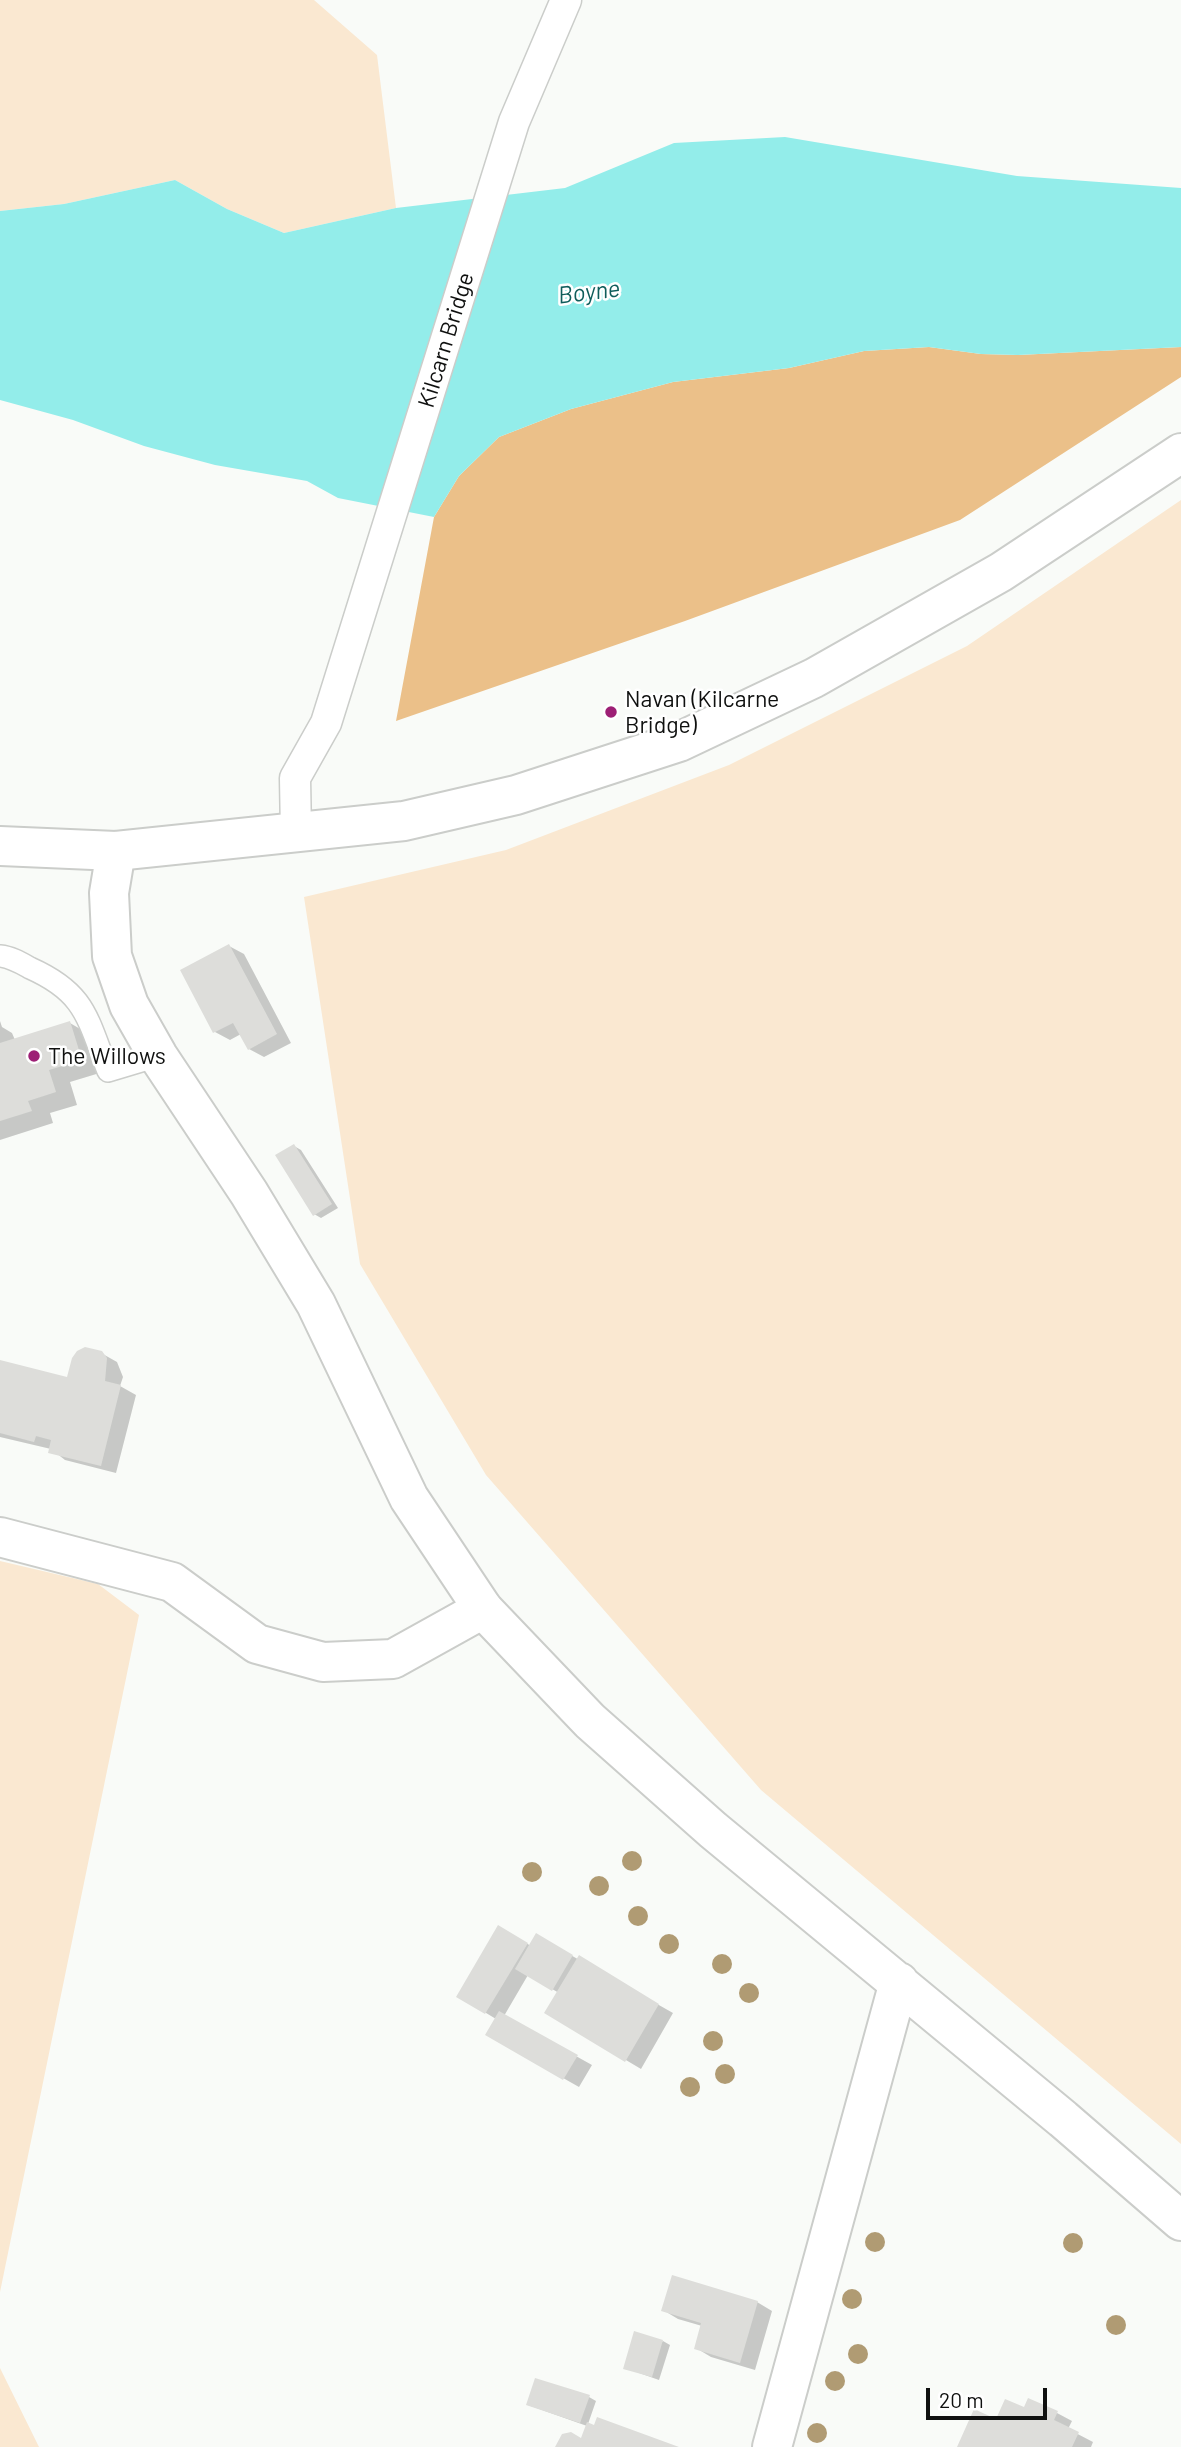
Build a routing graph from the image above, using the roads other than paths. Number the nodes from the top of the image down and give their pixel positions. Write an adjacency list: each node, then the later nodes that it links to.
1 (566, 0): 3 (street, Kilcarn Bridge)
2 (1181, 453): 3 (street)
3 (296, 834): 5 (street)
4 (0, 846): 5 (street)
5 (116, 851): 7 (street)
6 (0, 956): 7 (lane)
7 (158, 1056): 9 (street)
8 (0, 1537): 9 (street)
9 (483, 1609): 10 (street)
10 (899, 1982): 11 (street); 12 (street)
11 (1181, 2221)
12 (772, 2447)

